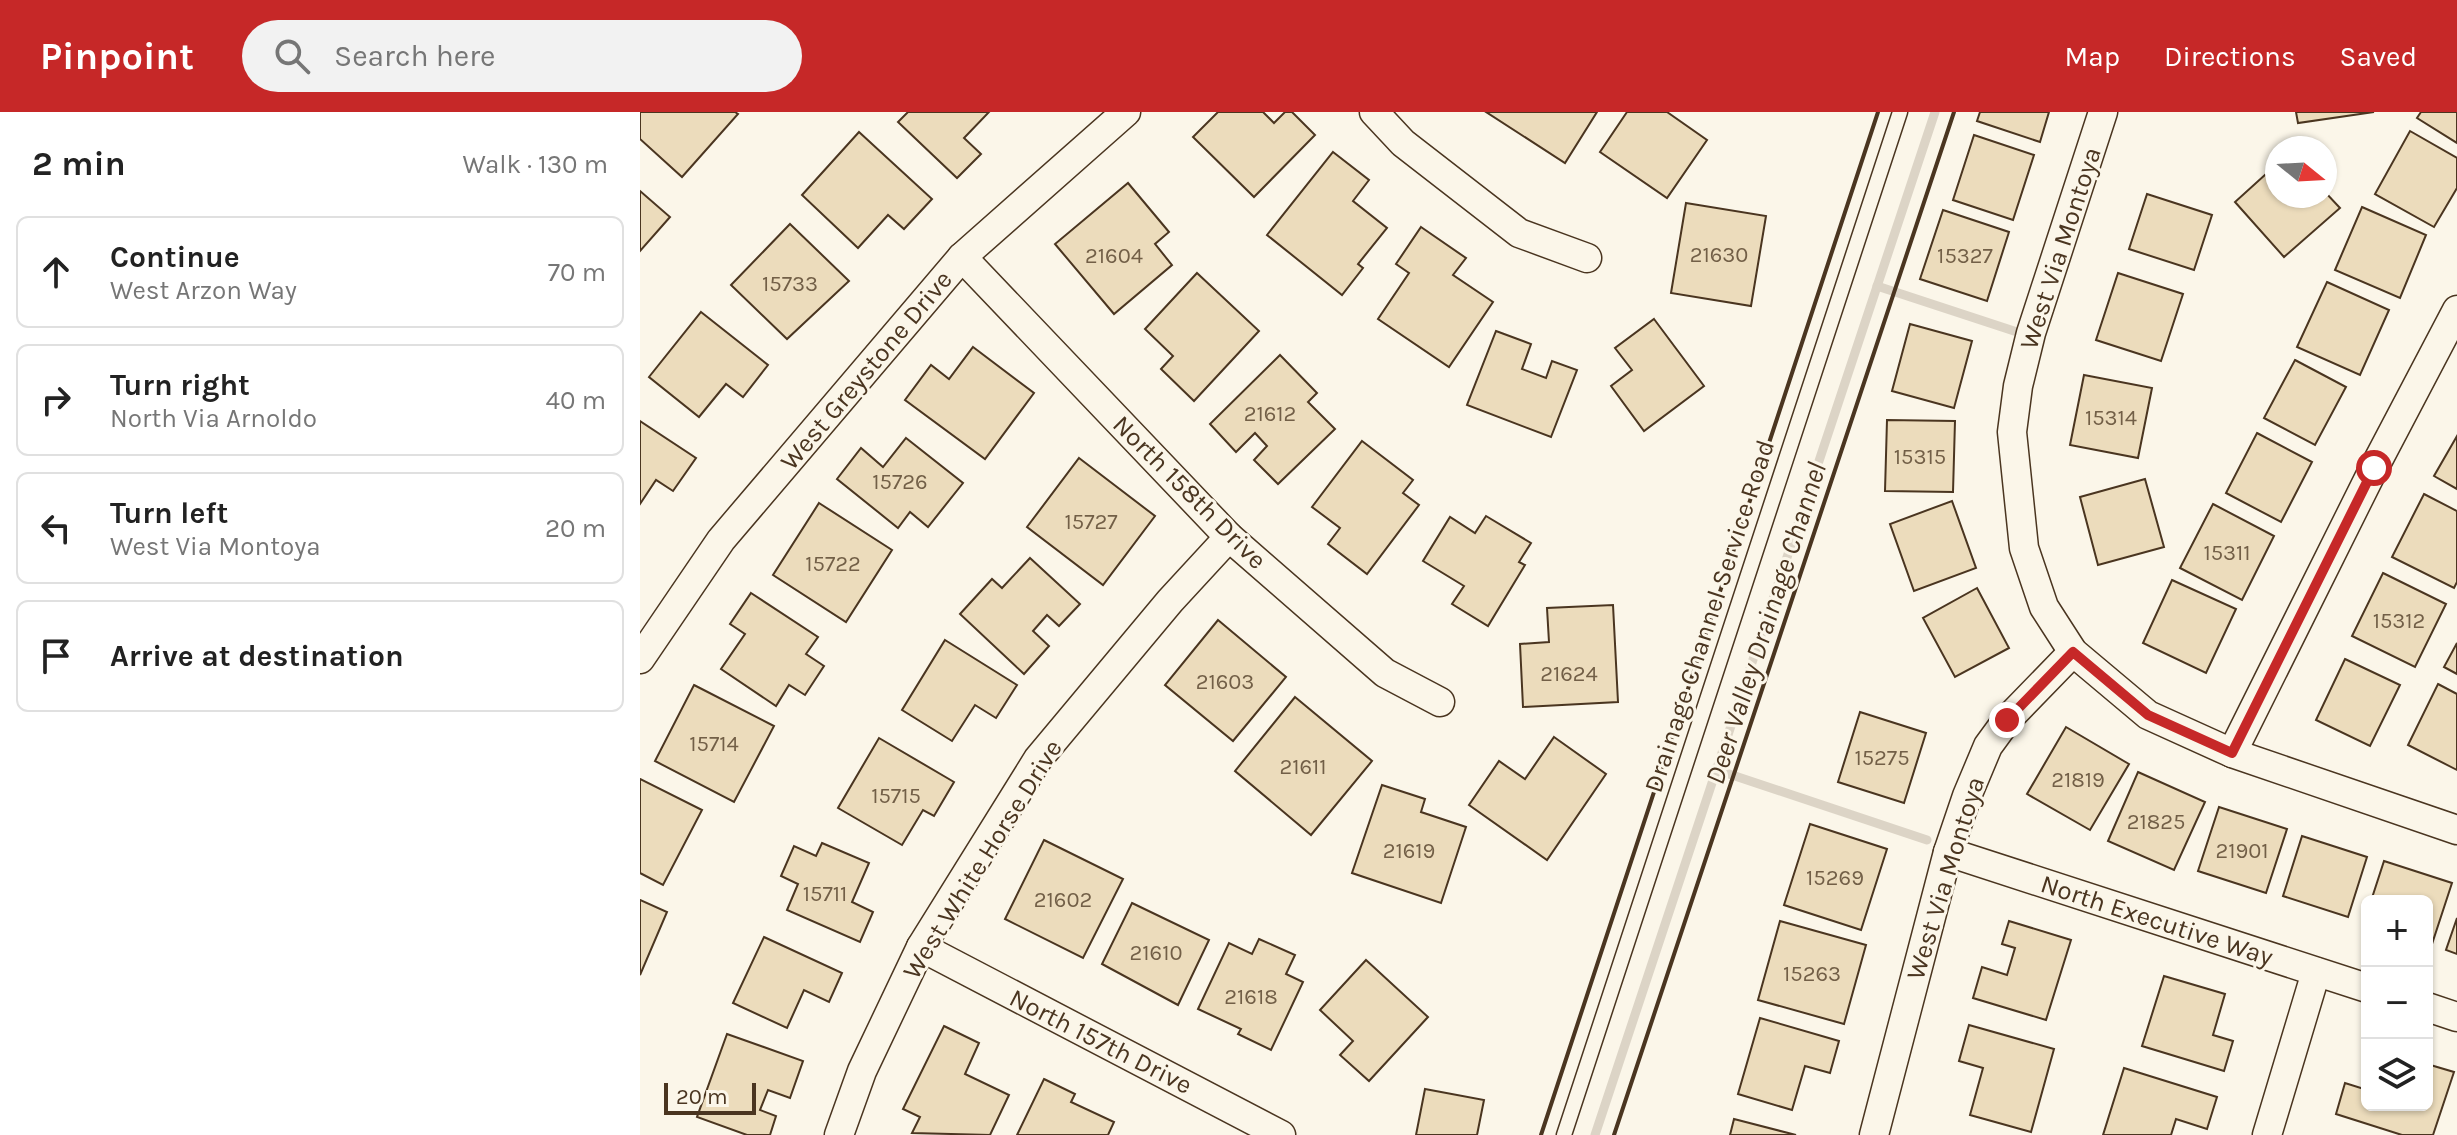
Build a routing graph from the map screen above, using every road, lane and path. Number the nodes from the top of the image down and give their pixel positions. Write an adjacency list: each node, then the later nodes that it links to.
1 (1126, 112): 5 (street, West Greystone Drive)
2 (1374, 112): 6 (street)
3 (1900, 112): 22 (lane, Drainage Channel Service Road)
4 (2103, 112): 9 (street, West Via Montoya)
5 (962, 257): 8 (street, North 158th Drive); 10 (street, West Greystone Drive)
6 (1587, 258)
7 (2457, 310): 12 (street)
8 (1229, 537): 11 (street, North 158th Drive); 15 (street, West White Horse Drive)
9 (2073, 652): 12 (street, West Via Montoya); 14 (street, West Via Montoya)
10 (640, 659)
11 (1440, 702)
12 (2232, 753): 13 (street, West Via Montoya)
13 (2457, 830)
14 (1948, 852): 16 (street, North Executive Way); 23 (street, West Via Montoya)
15 (921, 947): 20 (street, West White Horse Drive); 21 (street, North 157th Drive)
16 (2316, 972): 17 (street, North Executive Way); 24 (street)
17 (2361, 986)
18 (2433, 1009): 19 (street)
19 (2457, 1017)
20 (839, 1135)
21 (1281, 1135)
22 (1564, 1135)
23 (1874, 1135)
24 (2267, 1135)

